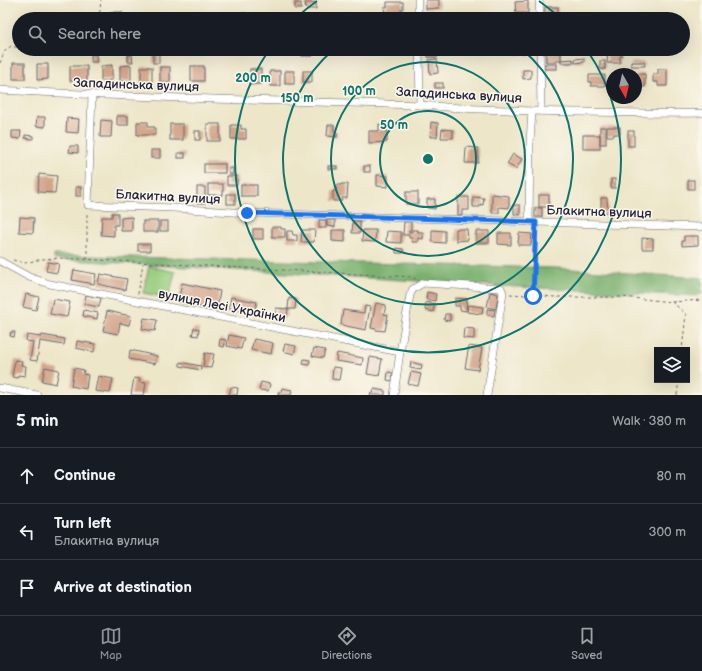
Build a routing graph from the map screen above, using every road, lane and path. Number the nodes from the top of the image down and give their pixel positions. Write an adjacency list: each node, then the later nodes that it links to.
1 (101, 0): 4 (path)
2 (418, 0): 5 (street)
3 (539, 0): 6 (street)
4 (100, 12)
5 (418, 12)
6 (540, 12)
7 (12, 46): 10 (path)
8 (419, 56): 13 (street)
9 (540, 56): 15 (street)
10 (0, 63)
11 (0, 90): 12 (street, Западинська вулиця)
12 (92, 95): 13 (street, Западинська вулиця); 17 (street)
13 (420, 104): 14 (street, Западинська вулиця)
14 (532, 111): 15 (street, Западинська вулиця); 18 (street)
15 (541, 111): 16 (street, Западинська вулиця)
16 (702, 113)
17 (88, 205): 18 (street, Блакитна вулиця); 20 (path)
18 (532, 222): 19 (street, Блакитна вулиця); 26 (path)
19 (702, 227)
20 (87, 259): 21 (path); 23 (path)
21 (12, 260)
22 (0, 261): 28 (street, вулиця Лесі Українки)
23 (143, 263): 24 (path); 28 (path)
24 (423, 284): 25 (street); 31 (street)
25 (502, 291): 26 (path); 36 (street)
26 (533, 296): 29 (path)
27 (702, 300): 29 (path)
28 (136, 302): 31 (street, вулиця Лесі Українки)
29 (672, 302): 30 (path)
30 (682, 347)
31 (400, 352): 35 (street)
32 (679, 383): 37 (path)
33 (0, 388): 34 (street)
34 (37, 395)
35 (394, 395)
36 (487, 395)
37 (677, 395)

